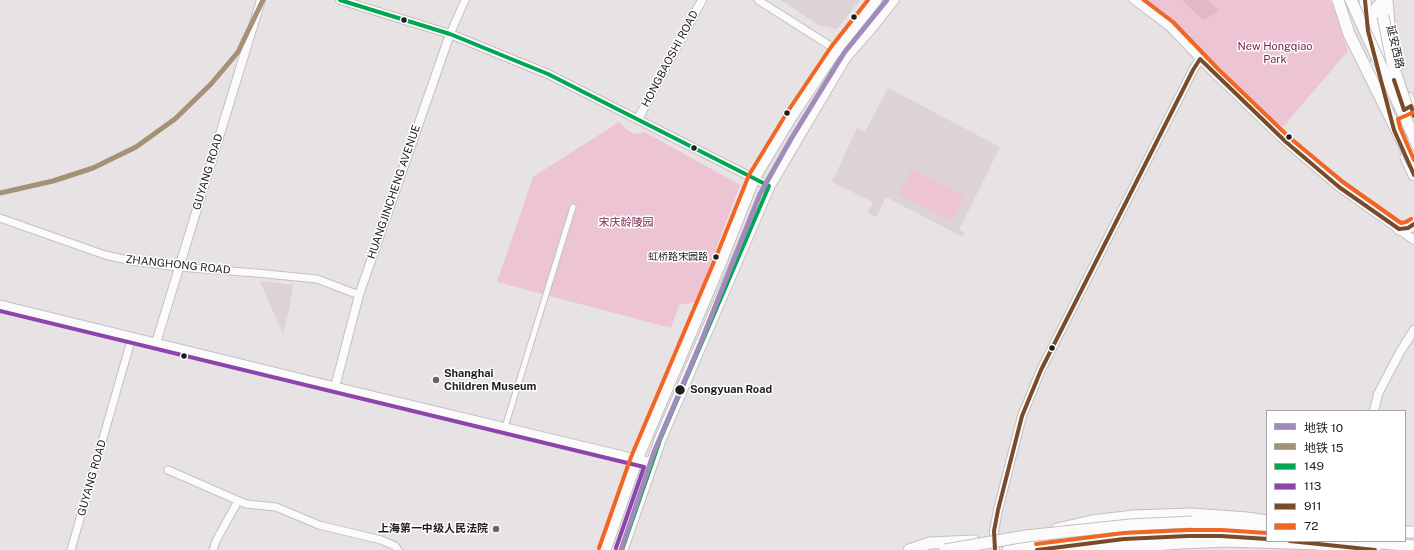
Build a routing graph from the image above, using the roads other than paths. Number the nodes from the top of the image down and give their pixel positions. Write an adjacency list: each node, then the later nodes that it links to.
1 (261, 0): 34 (street, GUYANG ROAD)
2 (340, 0): 15 (street)
3 (465, 0): 15 (street, HUANGJINCHENG AVENUE)
4 (702, 0): 20 (street, HONGBAOSHI ROAD)
5 (758, 0): 16 (street)
6 (876, 0): 16 (main road)
7 (893, 0): 17 (main road)
8 (1134, 0): 18 (street)
9 (1338, 0): 25 (main road, bridge)
10 (1351, 0): 23 (main road, bridge)
11 (1365, 0): 19 (main road)
12 (1377, 0): 19 (main road)
13 (1381, 0): 21 (main road, bridge)
14 (1387, 0): 19 (main road, 延安西路)
15 (450, 34): 20 (street); 35 (street, HUANGJINCHENG AVENUE)
16 (836, 50): 17 (street); 27 (main road)
17 (846, 56): 28 (main road)
18 (1200, 59): 32 (street); 55 (street)
19 (1405, 111): 22 (main road); 24 (main road); 26 (main road)
20 (638, 119): 27 (street)
21 (1414, 128)
22 (1414, 132)
23 (1414, 137)
24 (1414, 148)
25 (1414, 165)
26 (1414, 175)
27 (754, 178): 28 (street); 43 (main road)
28 (769, 186): 44 (main road)
29 (572, 207): 42 (street)
30 (0, 218): 34 (street, ZHANGHONG ROAD)
31 (1414, 224): 32 (main road)
32 (1399, 229): 33 (street)
33 (1414, 240)
34 (179, 267): 35 (street, ZHANGHONG ROAD); 39 (street, GUYANG ROAD)
35 (358, 295): 40 (street, HUANGJINCHENG AVENUE)
36 (0, 305): 38 (main road)
37 (1414, 330): 41 (street)
38 (132, 337): 39 (main road); 56 (street, GUYANG ROAD)
39 (156, 343): 40 (main road)
40 (335, 388): 42 (main road)
41 (1374, 410)
42 (505, 427): 43 (main road)
43 (637, 459): 44 (main road); 59 (main road)
44 (652, 463): 60 (main road)
45 (168, 470): 46 (street)
46 (238, 501): 57 (street); 58 (street)
47 (1266, 524): 55 (main road)
48 (1266, 524): 51 (main road, bridge)
49 (1266, 524): 51 (main road, bridge)
50 (1266, 532): 63 (main road)
51 (1026, 536): 62 (main road, bridge)
52 (1266, 539): 64 (main road)
53 (1300, 542): 54 (main road)
54 (1320, 544): 65 (main road); 66 (main road)
55 (994, 545): 61 (main road)
56 (71, 550)
57 (213, 550)
58 (398, 550)
59 (605, 550)
60 (622, 550)
61 (909, 550)
62 (945, 550)
63 (1008, 550)
64 (1037, 550)
65 (1079, 550)
66 (1375, 550)

